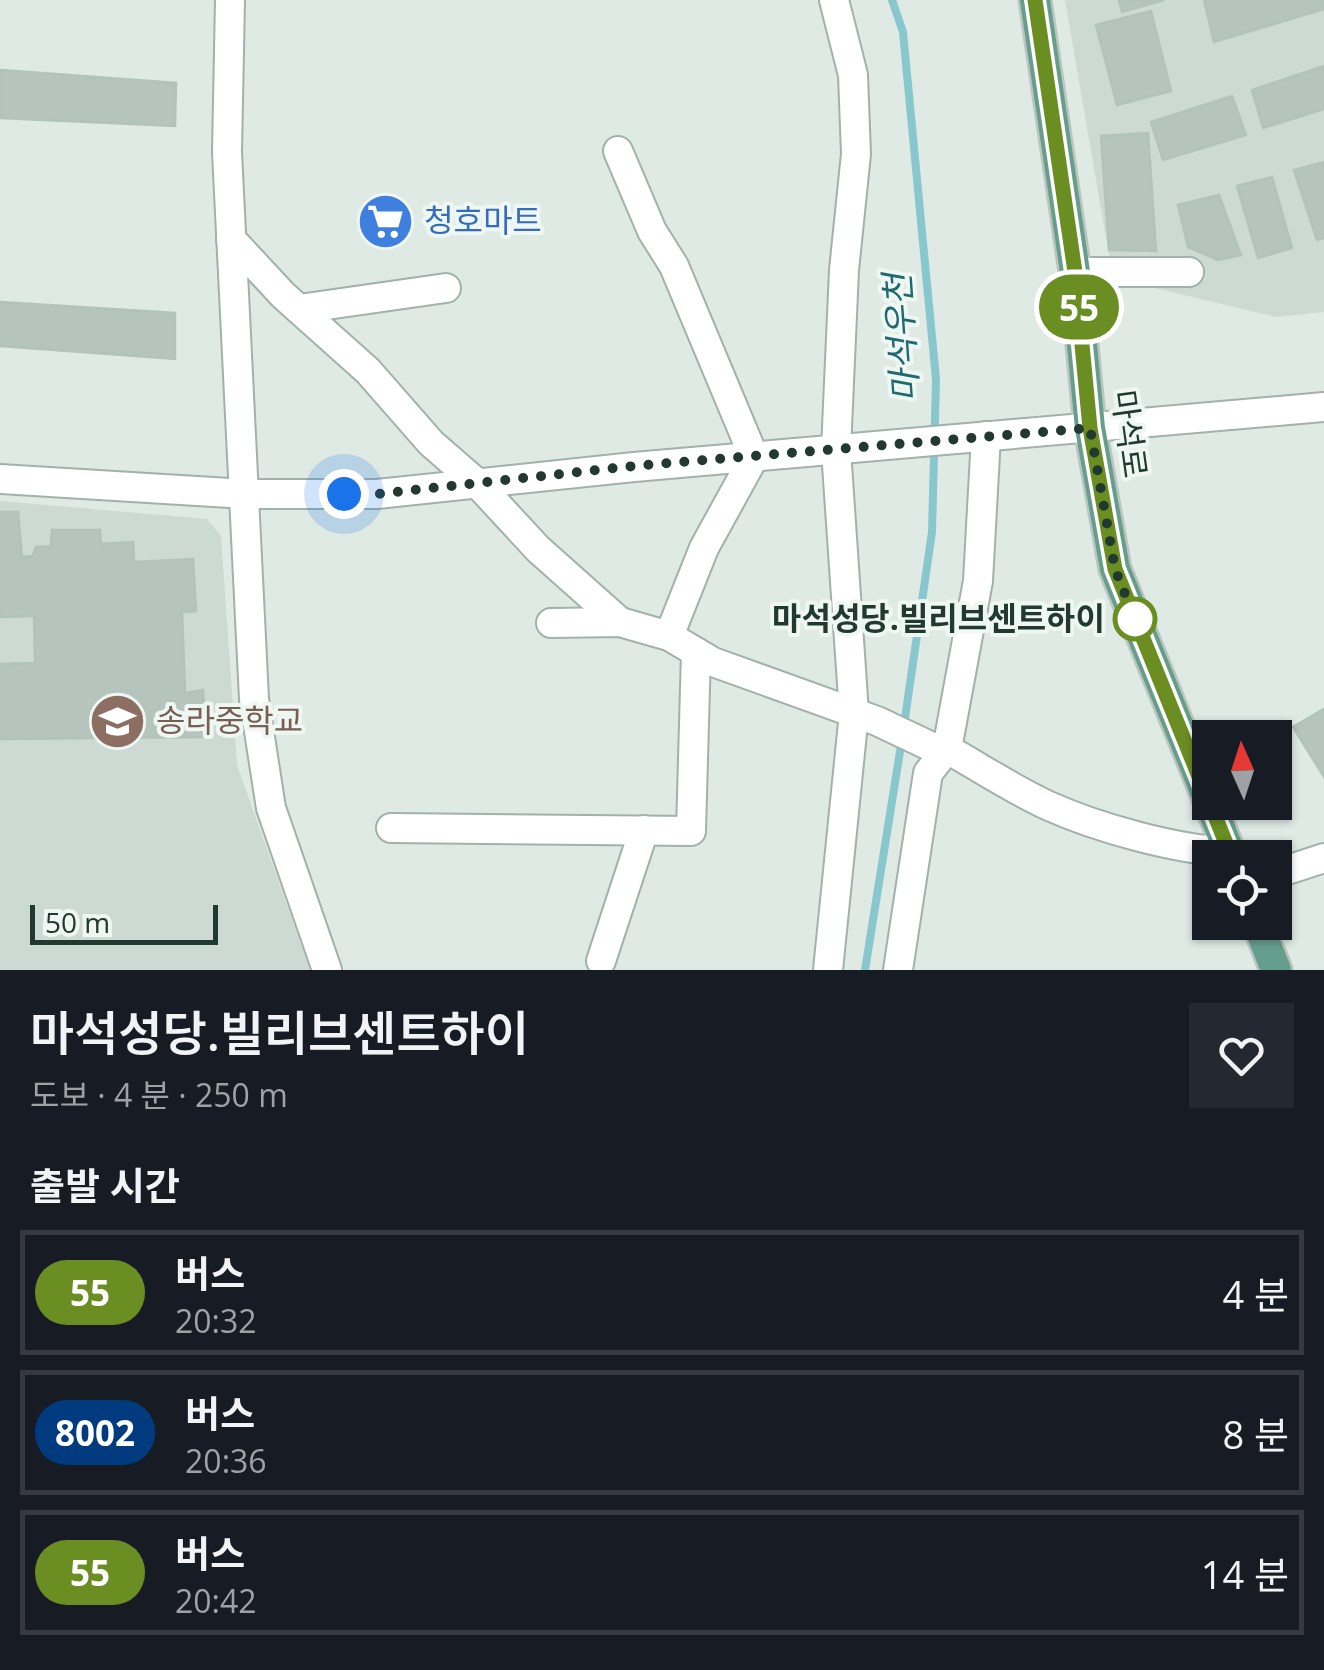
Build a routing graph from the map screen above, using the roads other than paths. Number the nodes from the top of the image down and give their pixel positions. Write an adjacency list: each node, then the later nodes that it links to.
1 (834, 0): 13 (street)
2 (1035, 0): 6 (main road, 마석로)
3 (233, 5): 5 (street)
4 (618, 151): 14 (street)
5 (231, 239): 9 (street); 17 (street)
6 (1075, 272): 7 (street); 11 (main road, 마석로)
7 (1189, 272)
8 (446, 288): 9 (street)
9 (299, 309): 16 (street)
10 (1324, 407): 11 (street)
11 (1090, 428): 12 (street); 26 (main road, 마석로)
12 (986, 436): 13 (street); 23 (street)
13 (836, 450): 14 (street); 22 (street)
14 (754, 456): 16 (street); 20 (street)
15 (0, 480): 17 (street)
16 (478, 484): 17 (street); 18 (street)
17 (246, 494): 32 (street)
18 (620, 622): 19 (street); 20 (street)
19 (551, 624)
20 (669, 636): 21 (street)
21 (696, 652): 22 (street); 25 (street)
22 (866, 717): 23 (street); 33 (street)
23 (939, 748): 27 (street); 34 (street)
24 (392, 828): 25 (street)
25 (644, 830): 31 (street)
26 (1225, 840)
27 (1192, 849)
28 (1324, 858): 29 (street)
29 (1292, 868)
30 (1264, 940): 35 (main road)
31 (601, 961)
32 (327, 970)
33 (828, 970)
34 (898, 970)
35 (1276, 970)

